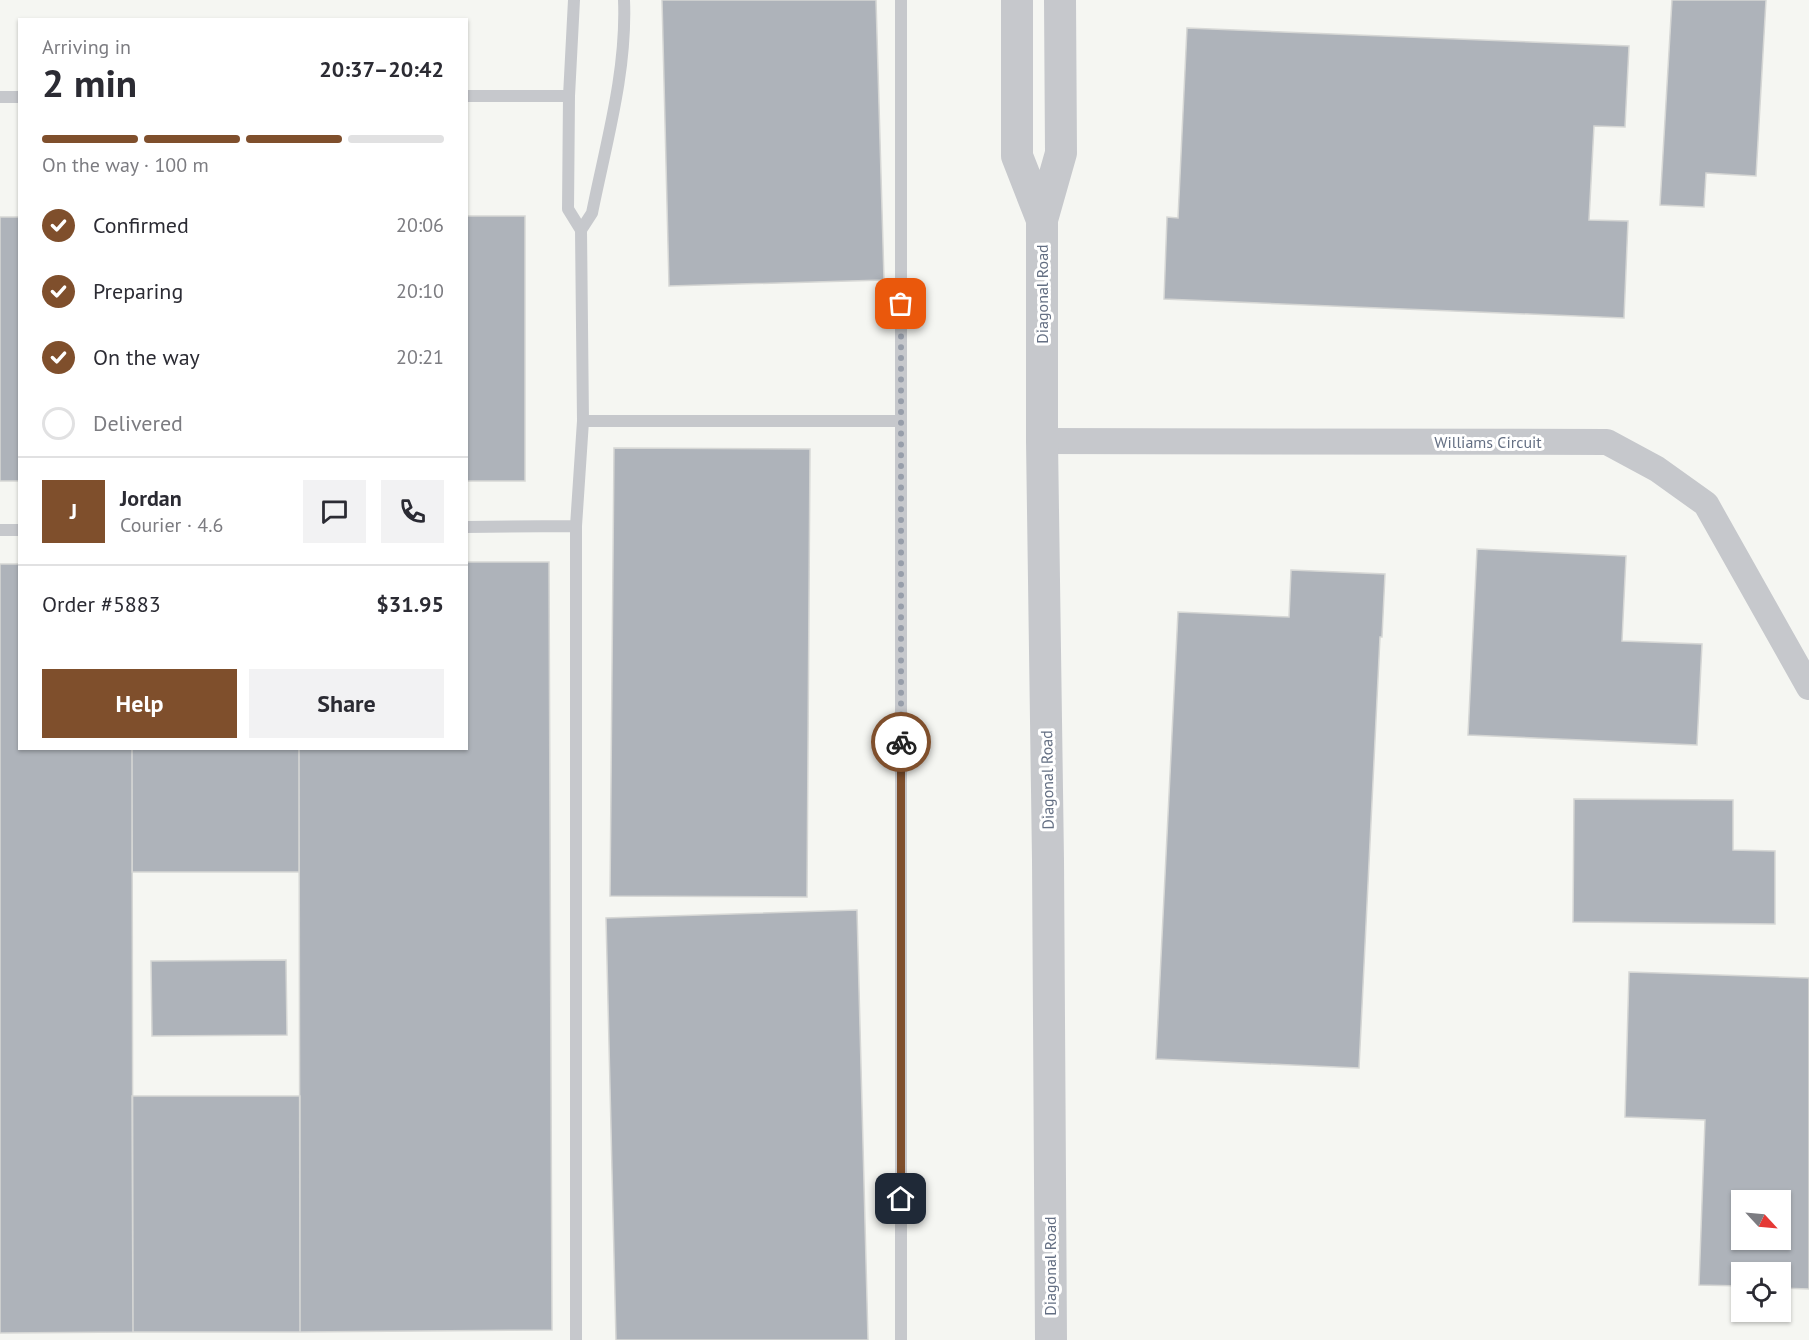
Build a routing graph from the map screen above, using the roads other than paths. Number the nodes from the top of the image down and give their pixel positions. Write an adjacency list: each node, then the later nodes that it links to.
1 (574, 0): 7 (lane)
2 (624, 0): 11 (lane)
3 (901, 0): 13 (lane)
4 (1017, 0): 10 (street, Diagonal Road)
5 (1060, 0): 10 (street, Diagonal Road)
6 (468, 96): 7 (lane)
7 (569, 96): 11 (lane)
8 (0, 97): 9 (lane)
9 (18, 97)
10 (1042, 220): 14 (street, Diagonal Road)
11 (581, 230): 12 (lane)
12 (583, 421): 13 (lane); 15 (lane)
13 (901, 421): 21 (lane)
14 (1042, 441): 19 (street, Williams Circuit); 22 (street, Diagonal Road)
15 (576, 526): 16 (lane); 20 (lane)
16 (468, 527)
17 (0, 530): 18 (lane)
18 (18, 530)
19 (1809, 687)
20 (576, 1340)
21 (901, 1340)
22 (1051, 1340)

